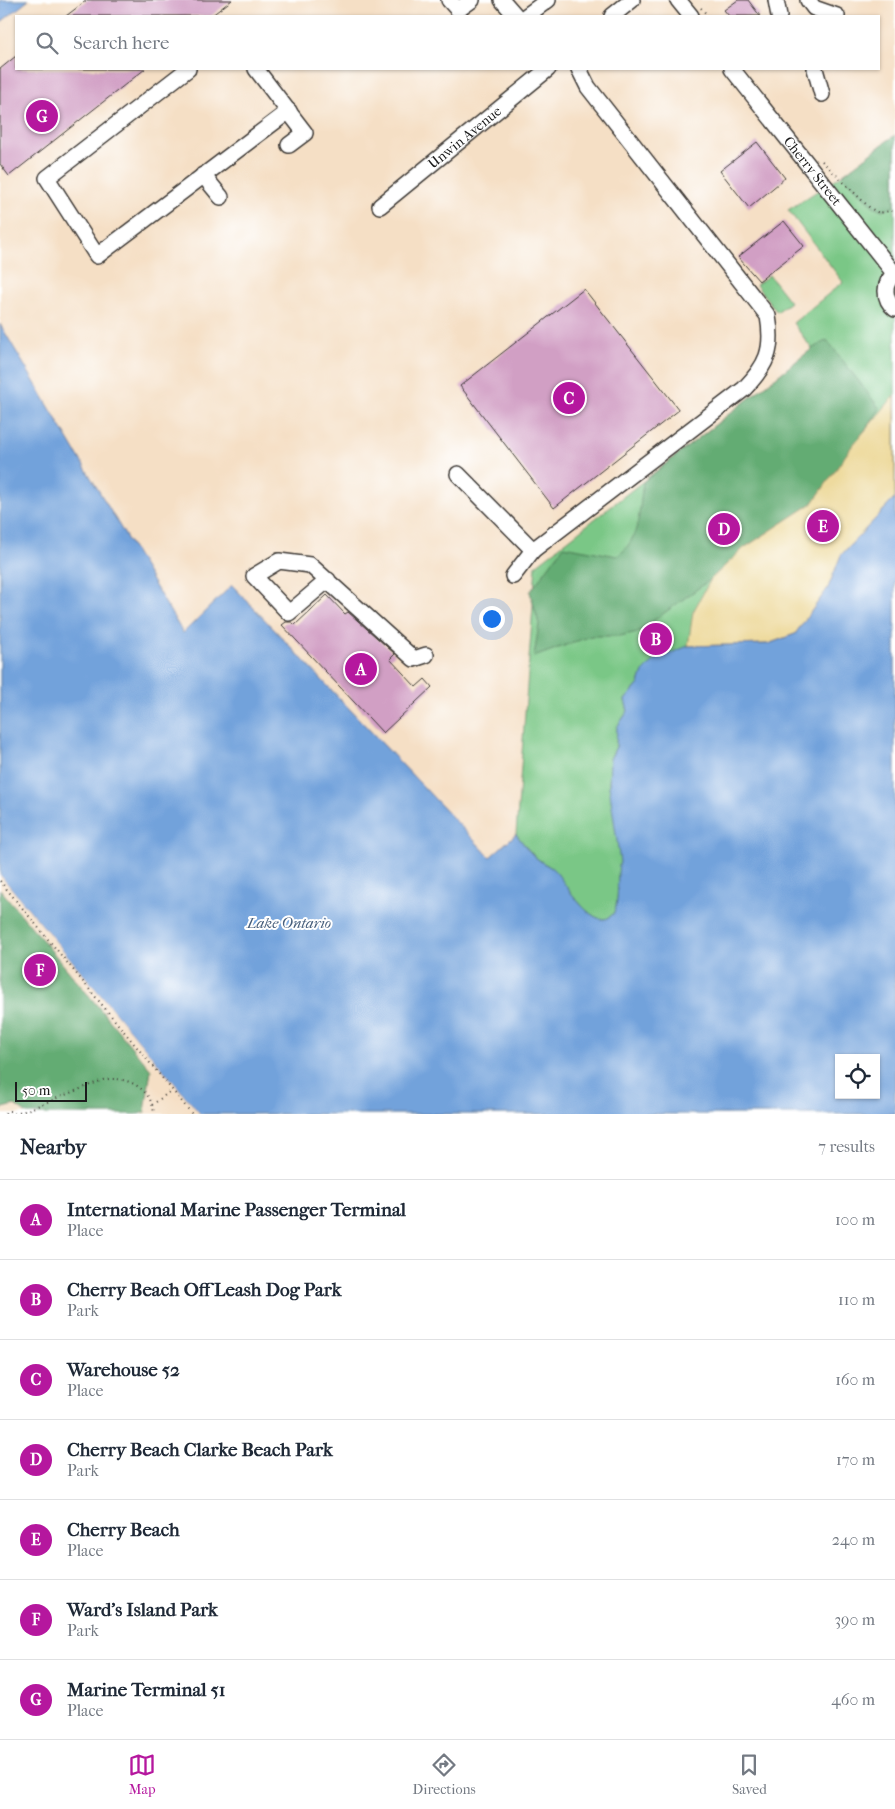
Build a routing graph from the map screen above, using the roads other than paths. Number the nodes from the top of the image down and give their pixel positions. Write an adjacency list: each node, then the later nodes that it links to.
1 (449, 0): 2 (street)
2 (472, 0)
3 (502, 0): 9 (street)
4 (548, 0): 10 (street)
5 (632, 0): 11 (street)
6 (678, 0): 12 (street)
7 (776, 0): 13 (street)
8 (808, 0): 14 (street)
9 (515, 15)
10 (527, 15)
11 (613, 15)
12 (690, 15)
13 (779, 15)
14 (834, 15)
15 (187, 70): 24 (street)
16 (257, 70): 22 (street)
17 (547, 70): 26 (street, Unwin Avenue)
18 (580, 70): 30 (street)
19 (733, 70): 27 (street, Cherry Street)
20 (815, 70): 21 (street)
21 (822, 94)
22 (289, 111): 23 (street); 24 (street)
23 (289, 145)
24 (203, 175): 25 (street)
25 (221, 197)
26 (380, 206)
27 (895, 273): 28 (street)
28 (895, 309)
29 (458, 474): 30 (street)
30 (533, 550): 31 (street)
31 (513, 576)
32 (328, 580): 33 (street)
33 (426, 655)

